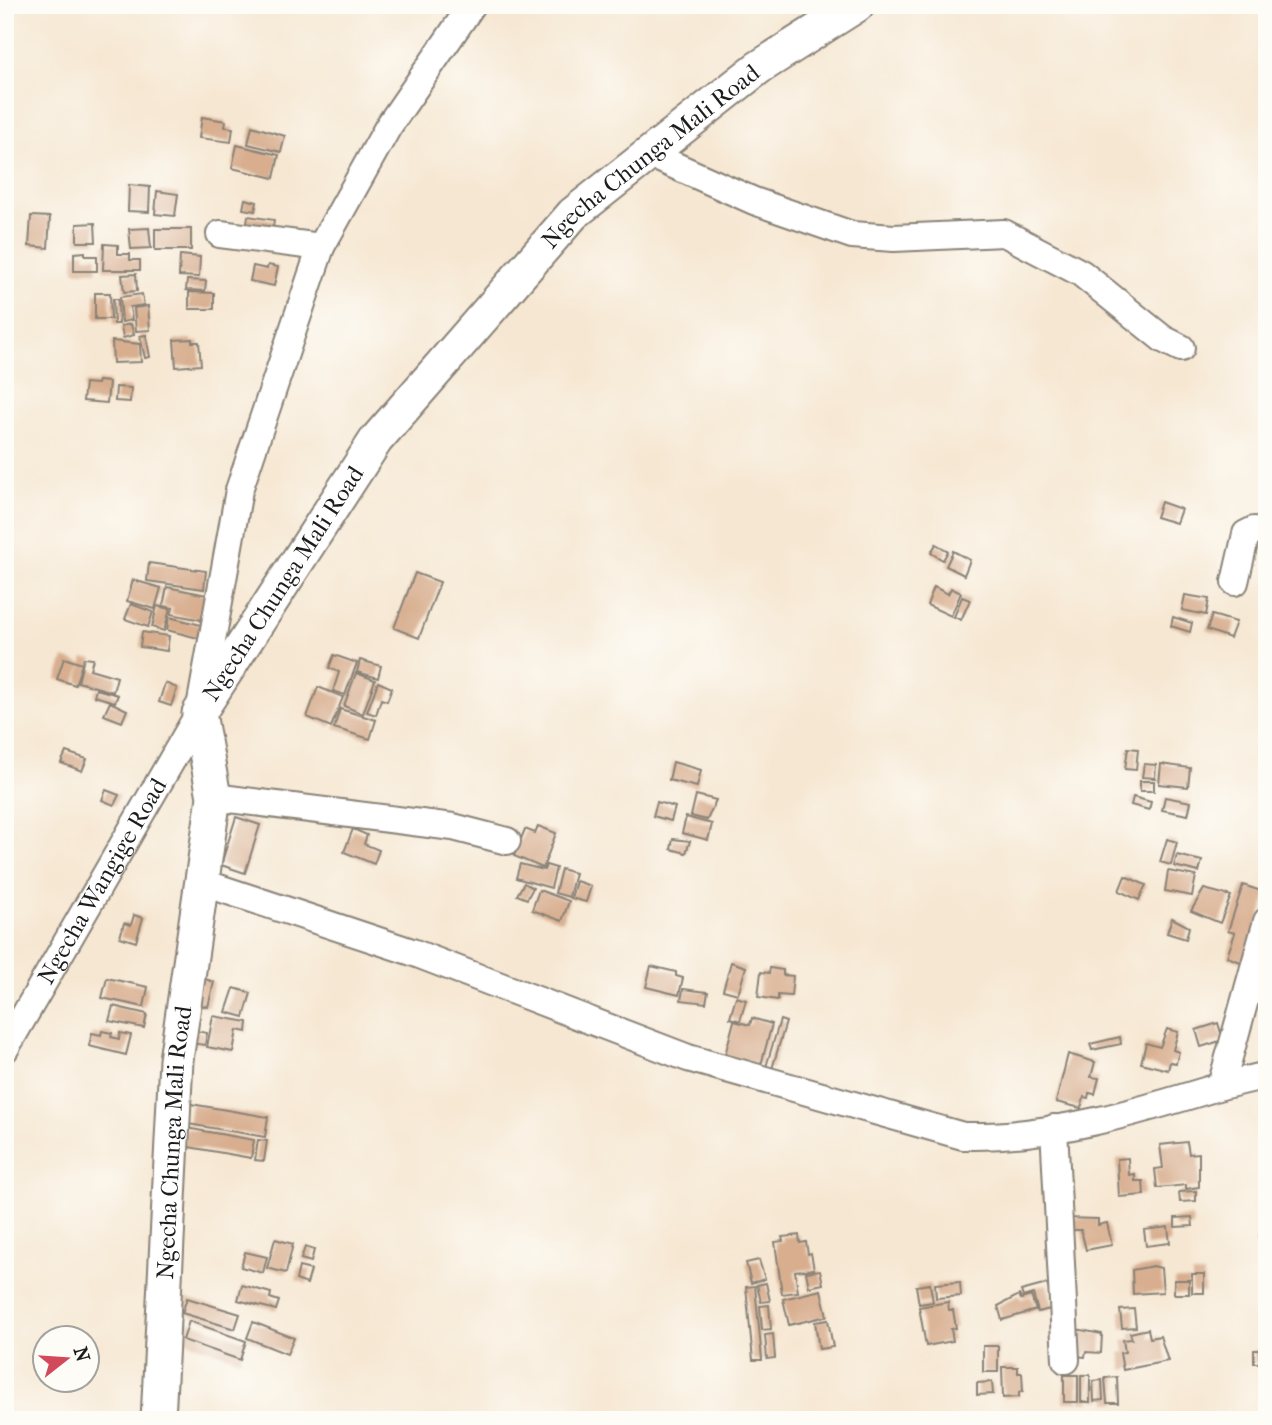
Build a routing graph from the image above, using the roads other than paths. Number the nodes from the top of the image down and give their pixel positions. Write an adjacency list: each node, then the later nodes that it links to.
1 (472, 5): 5 (street, Ngecha Wangige Road)
2 (857, 5): 3 (main road, Ngecha Chunga Mali Road)
3 (649, 154): 6 (street); 9 (main road, Ngecha Chunga Mali Road)
4 (220, 234): 5 (street)
5 (321, 247): 9 (street, Ngecha Wangige Road)
6 (1181, 348)
7 (1267, 532): 8 (street)
8 (1235, 582)
9 (199, 713): 10 (main road, Ngecha Chunga Mali Road); 14 (street, Ngecha Wangige Road)
10 (214, 797): 11 (street); 12 (main road, Ngecha Chunga Mali Road)
11 (507, 841)
12 (201, 882): 17 (street); 19 (main road, Ngecha Chunga Mali Road)
13 (1267, 921): 16 (street)
14 (5, 1049)
15 (1267, 1074): 16 (street)
16 (1221, 1086): 17 (street)
17 (1054, 1128): 18 (street)
18 (1066, 1360)
19 (158, 1420)

